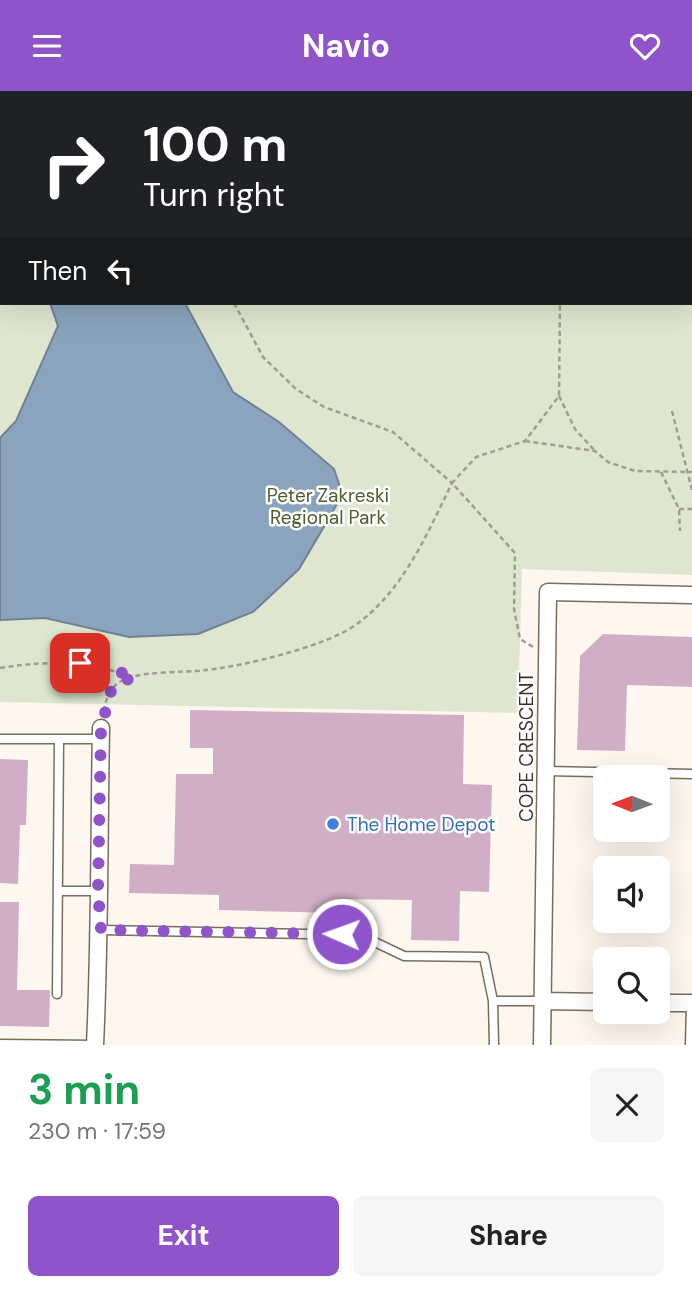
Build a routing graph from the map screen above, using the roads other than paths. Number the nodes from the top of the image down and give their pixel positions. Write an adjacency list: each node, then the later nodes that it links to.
1 (692, 596): 5 (street, COPE CRESCENT)
2 (101, 734): 4 (lane); 8 (street)
3 (0, 739): 4 (lane)
4 (60, 740): 7 (lane)
5 (545, 771): 6 (lane); 12 (street, COPE CRESCENT)
6 (692, 774)
7 (58, 891): 8 (lane); 10 (lane)
8 (98, 891): 9 (street)
9 (101, 930): 11 (lane); 17 (street)
10 (57, 994)
11 (493, 1001): 12 (lane); 18 (lane)
12 (543, 1001): 13 (street); 19 (street, COPE CRESCENT)
13 (593, 1002)
14 (670, 1003): 15 (street)
15 (691, 1003): 20 (lane)
16 (0, 1044): 17 (lane)
17 (94, 1045)
18 (494, 1045)
19 (542, 1045)
20 (690, 1045)

